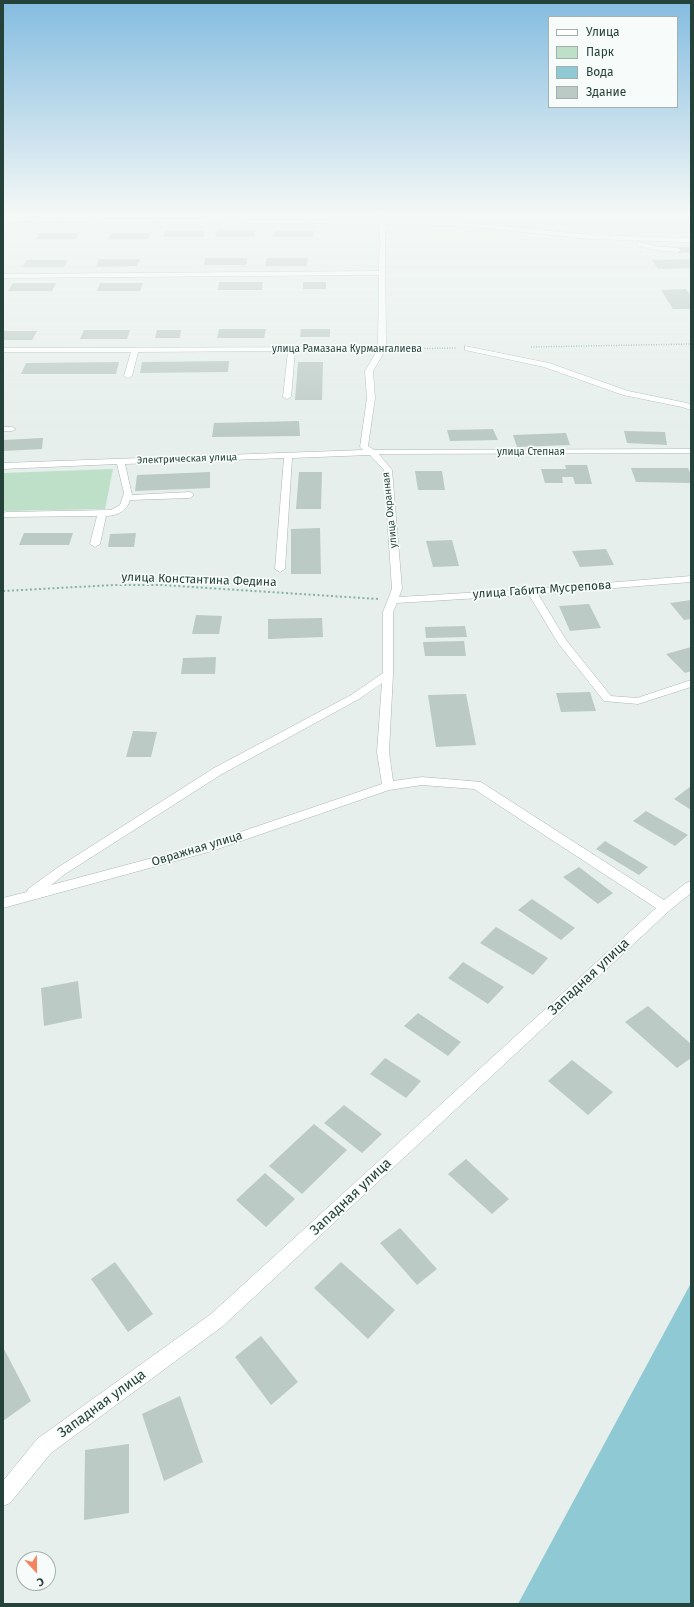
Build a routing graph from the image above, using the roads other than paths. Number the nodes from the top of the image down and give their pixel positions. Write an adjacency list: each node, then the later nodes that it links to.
1 (382, 286): 5 (street)
2 (468, 348): 9 (street)
3 (135, 349): 4 (street, улица Рамазана Курмангалиева); 6 (street, улица Рамазана Курмангалиева); 7 (street)
4 (292, 349): 5 (street, улица Рамазана Курмангалиева); 8 (street)
5 (382, 349): 12 (street, улица Охранная)
6 (3, 350)
7 (128, 376)
8 (287, 397)
9 (691, 408)
10 (3, 429): 11 (street)
11 (12, 429)
12 (372, 452): 13 (street, улица Степная); 14 (street, Электрическая улица); 25 (street, улица Охранная)
13 (691, 452)
14 (288, 456): 15 (street, Электрическая улица); 22 (street)
15 (120, 461): 16 (street, Электрическая улица); 18 (street)
16 (3, 466)
17 (190, 495): 18 (street)
18 (127, 498): 19 (street)
19 (102, 513): 20 (street); 21 (street)
20 (6, 515)
21 (96, 544)
22 (280, 569)
23 (691, 579): 24 (street, улица Габита Мусрепова)
24 (532, 592): 25 (street, улица Габита Мусрепова); 27 (street)
25 (394, 600): 26 (street, улица Охранная)
26 (388, 674): 28 (street, улица Охранная); 30 (street)
27 (691, 683)
28 (388, 786): 30 (street, Овражная улица); 32 (street, Овражная улица)
29 (691, 886): 32 (street, Западная улица)
30 (29, 895): 31 (street, Овражная улица)
31 (3, 903)
32 (665, 907): 33 (street, Западная улица)
33 (3, 1496)

